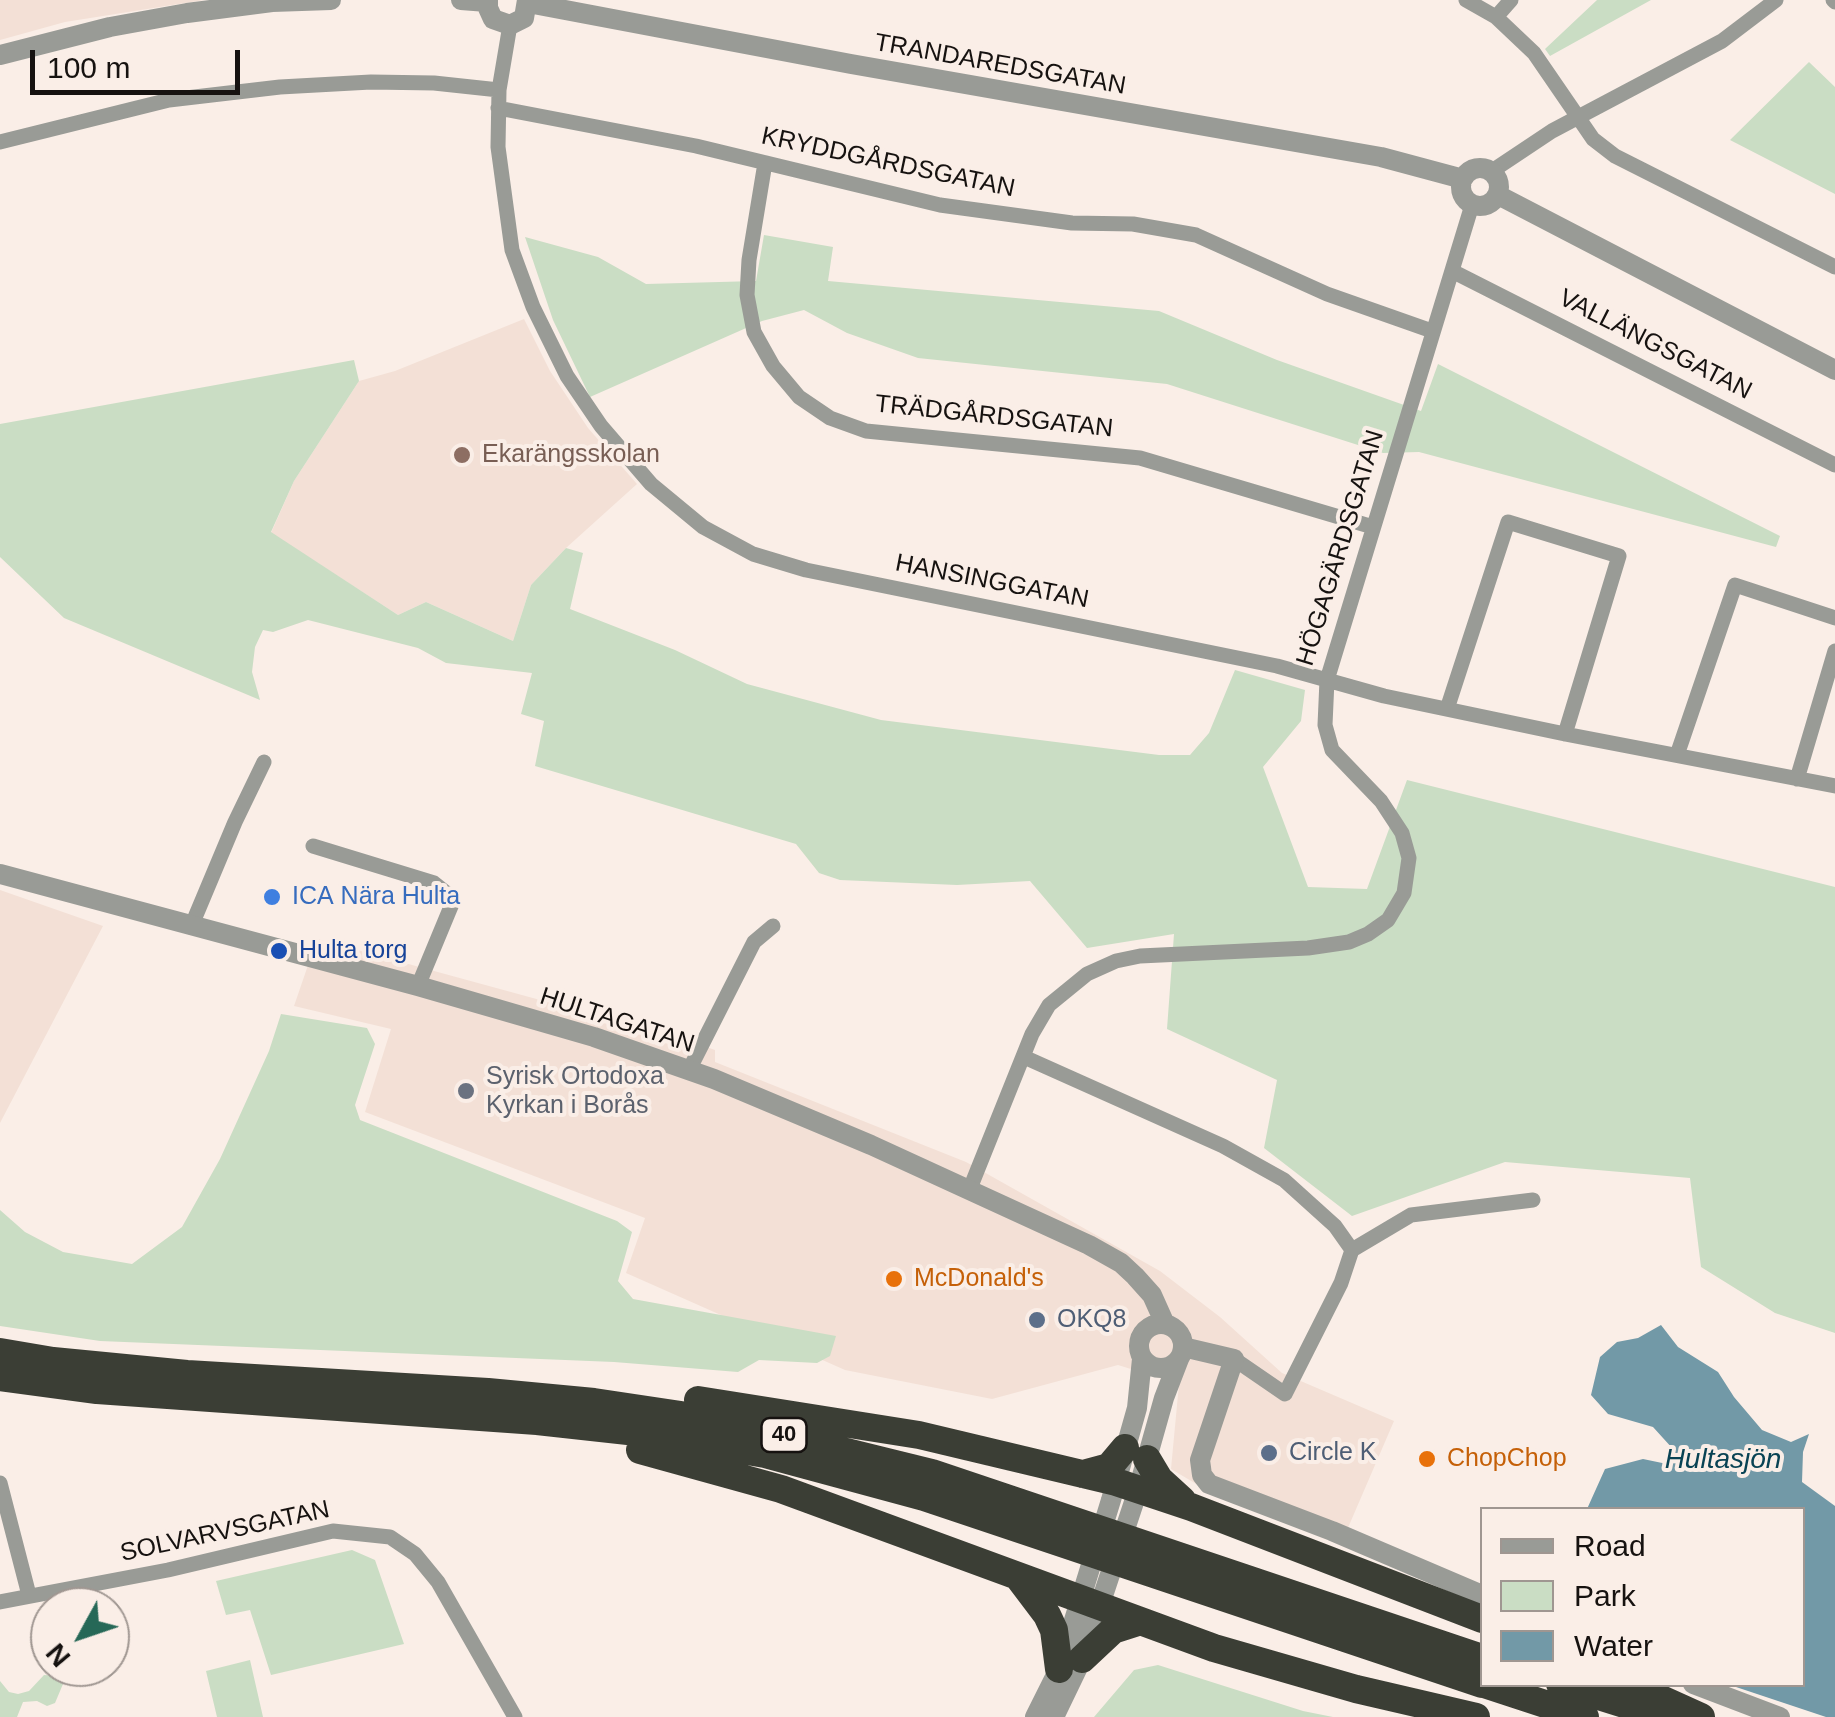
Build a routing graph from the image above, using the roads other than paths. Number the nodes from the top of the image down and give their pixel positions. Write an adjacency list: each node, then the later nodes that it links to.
1 (331, 0): 10 (street)
2 (462, 0): 6 (street)
3 (1466, 0): 8 (street)
4 (1510, 0): 8 (street)
5 (1776, 0): 13 (street)
6 (488, 1): 9 (street)
7 (528, 2): 9 (street); 17 (street, TRANDAREDSGATAN)
8 (1496, 17): 13 (street)
9 (510, 24): 11 (street, HANSINGGATAN)
10 (0, 55)
11 (500, 90): 12 (street, HANSINGGATAN); 14 (street)
12 (498, 108): 15 (street, KRYDDGÅRDSGATAN); 28 (street, HANSINGGATAN)
13 (1578, 117): 16 (street); 20 (street)
14 (0, 142)
15 (766, 163): 22 (street, KRYDDGÅRDSGATAN); 25 (street, TRÄDGÅRDSGATAN)
16 (1492, 171): 17 (street); 18 (street)
17 (1463, 179): 19 (street)
18 (1498, 195): 19 (street); 23 (street)
19 (1472, 205): 21 (street, HÖGAGÄRDSGATAN)
20 (1835, 267)
21 (1452, 271): 22 (street, HÖGAGÄRDSGATAN); 24 (street, VALLÄNGSGATAN)
22 (1432, 331): 25 (street, HÖGAGÄRDSGATAN)
23 (1835, 370)
24 (1835, 465)
25 (1373, 527): 28 (street, HÖGAGÄRDSGATAN)
26 (1835, 618): 31 (street)
27 (1835, 652): 33 (street)
28 (1327, 680): 29 (street, HANSINGGATAN); 40 (street, HÖGAGÄRDSGATAN)
29 (1448, 709): 30 (street, HANSINGGATAN); 30 (street)
30 (1564, 734): 31 (street, HANSINGGATAN)
31 (1678, 755): 33 (street, HANSINGGATAN)
32 (264, 762): 37 (street)
33 (1797, 779): 34 (street, HANSINGGATAN)
34 (1835, 786)
35 (312, 846): 39 (street)
36 (0, 874): 37 (street, HULTAGATAN)
37 (191, 926): 39 (street, HULTAGATAN)
38 (773, 926): 41 (street)
39 (418, 986): 41 (street, HULTAGATAN)
40 (1024, 1057): 42 (street, HÖGAGÄRDSGATAN); 44 (street)
41 (689, 1070): 42 (street, HULTAGATAN)
42 (969, 1191): 45 (street, HULTAGATAN)
43 (1532, 1200): 44 (street)
44 (1352, 1250): 49 (street)
45 (1164, 1324): 47 (street, HULTAGATAN); 48 (street)
46 (0, 1352): 51 (highway, 40)
47 (1181, 1353): 48 (street); 49 (street); 53 (street)
48 (1142, 1359): 53 (street)
49 (1234, 1359): 59 (street)
50 (0, 1377): 52 (highway, 40)
51 (488, 1392): 54 (highway); 65 (highway, 40)
52 (537, 1421): 58 (highway); 67 (highway, 40)
53 (1136, 1453): 54 (highway); 56 (street); 57 (highway)
54 (1084, 1474): 56 (highway)
55 (0, 1483): 60 (street)
56 (1124, 1495): 57 (highway); 61 (street)
57 (1191, 1507): 63 (highway)
58 (1018, 1577): 61 (highway); 66 (highway)
59 (1480, 1595)
60 (29, 1596): 62 (street, SOLVARVSGATAN); 72 (street, SOLVARVSGATAN)
61 (1093, 1596): 64 (highway); 66 (street)
62 (0, 1602)
63 (1480, 1618)
64 (1138, 1622): 66 (highway); 75 (highway)
65 (1480, 1657)
66 (1071, 1664): 73 (street); 74 (street)
67 (1480, 1683)
68 (1492, 1687): 76 (highway, 40)
69 (1570, 1687): 77 (highway)
70 (1635, 1687): 78 (highway)
71 (1701, 1687): 79 (street)
72 (515, 1717)
73 (1035, 1717)
74 (1054, 1717)
75 (1476, 1717)
76 (1584, 1717)
77 (1666, 1717)
78 (1701, 1717)
79 (1780, 1717)

